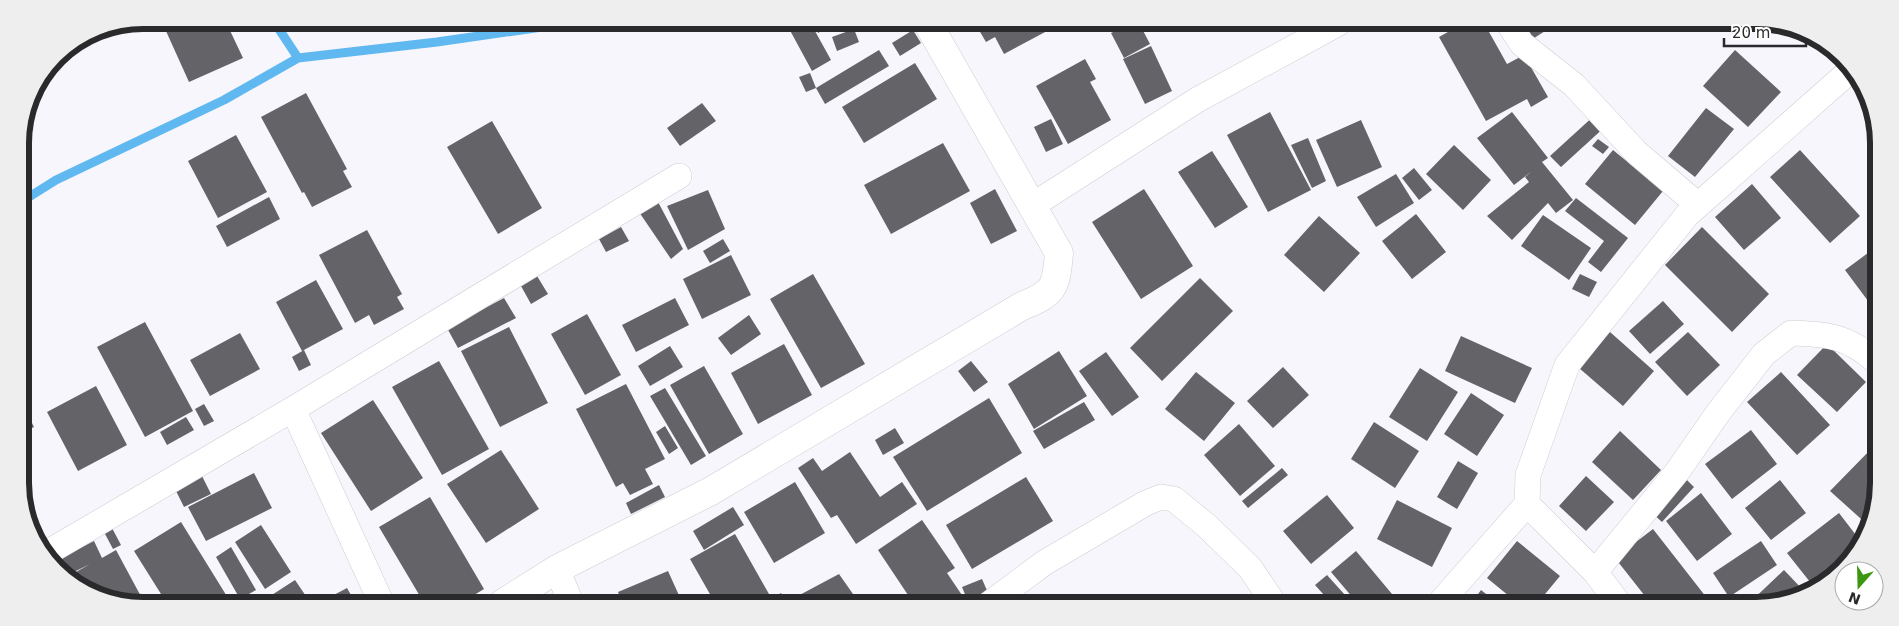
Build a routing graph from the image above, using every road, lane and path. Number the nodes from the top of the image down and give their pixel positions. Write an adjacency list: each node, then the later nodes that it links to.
1 (931, 29): 6 (street)
2 (1328, 29): 6 (street)
3 (1512, 29): 7 (street)
4 (1847, 74): 7 (street)
5 (679, 176): 9 (street)
6 (1033, 205): 12 (street)
7 (1698, 205): 10 (street)
8 (1870, 356): 13 (street)
9 (293, 409): 11 (street); 14 (street)
10 (1527, 504): 13 (street); 19 (street)
11 (51, 551)
12 (557, 569): 15 (street); 16 (street)
13 (1595, 572): 20 (street)
14 (379, 597)
15 (513, 597)
16 (569, 597)
17 (998, 597): 18 (street)
18 (1270, 597)
19 (1445, 597)
20 (1614, 597)

